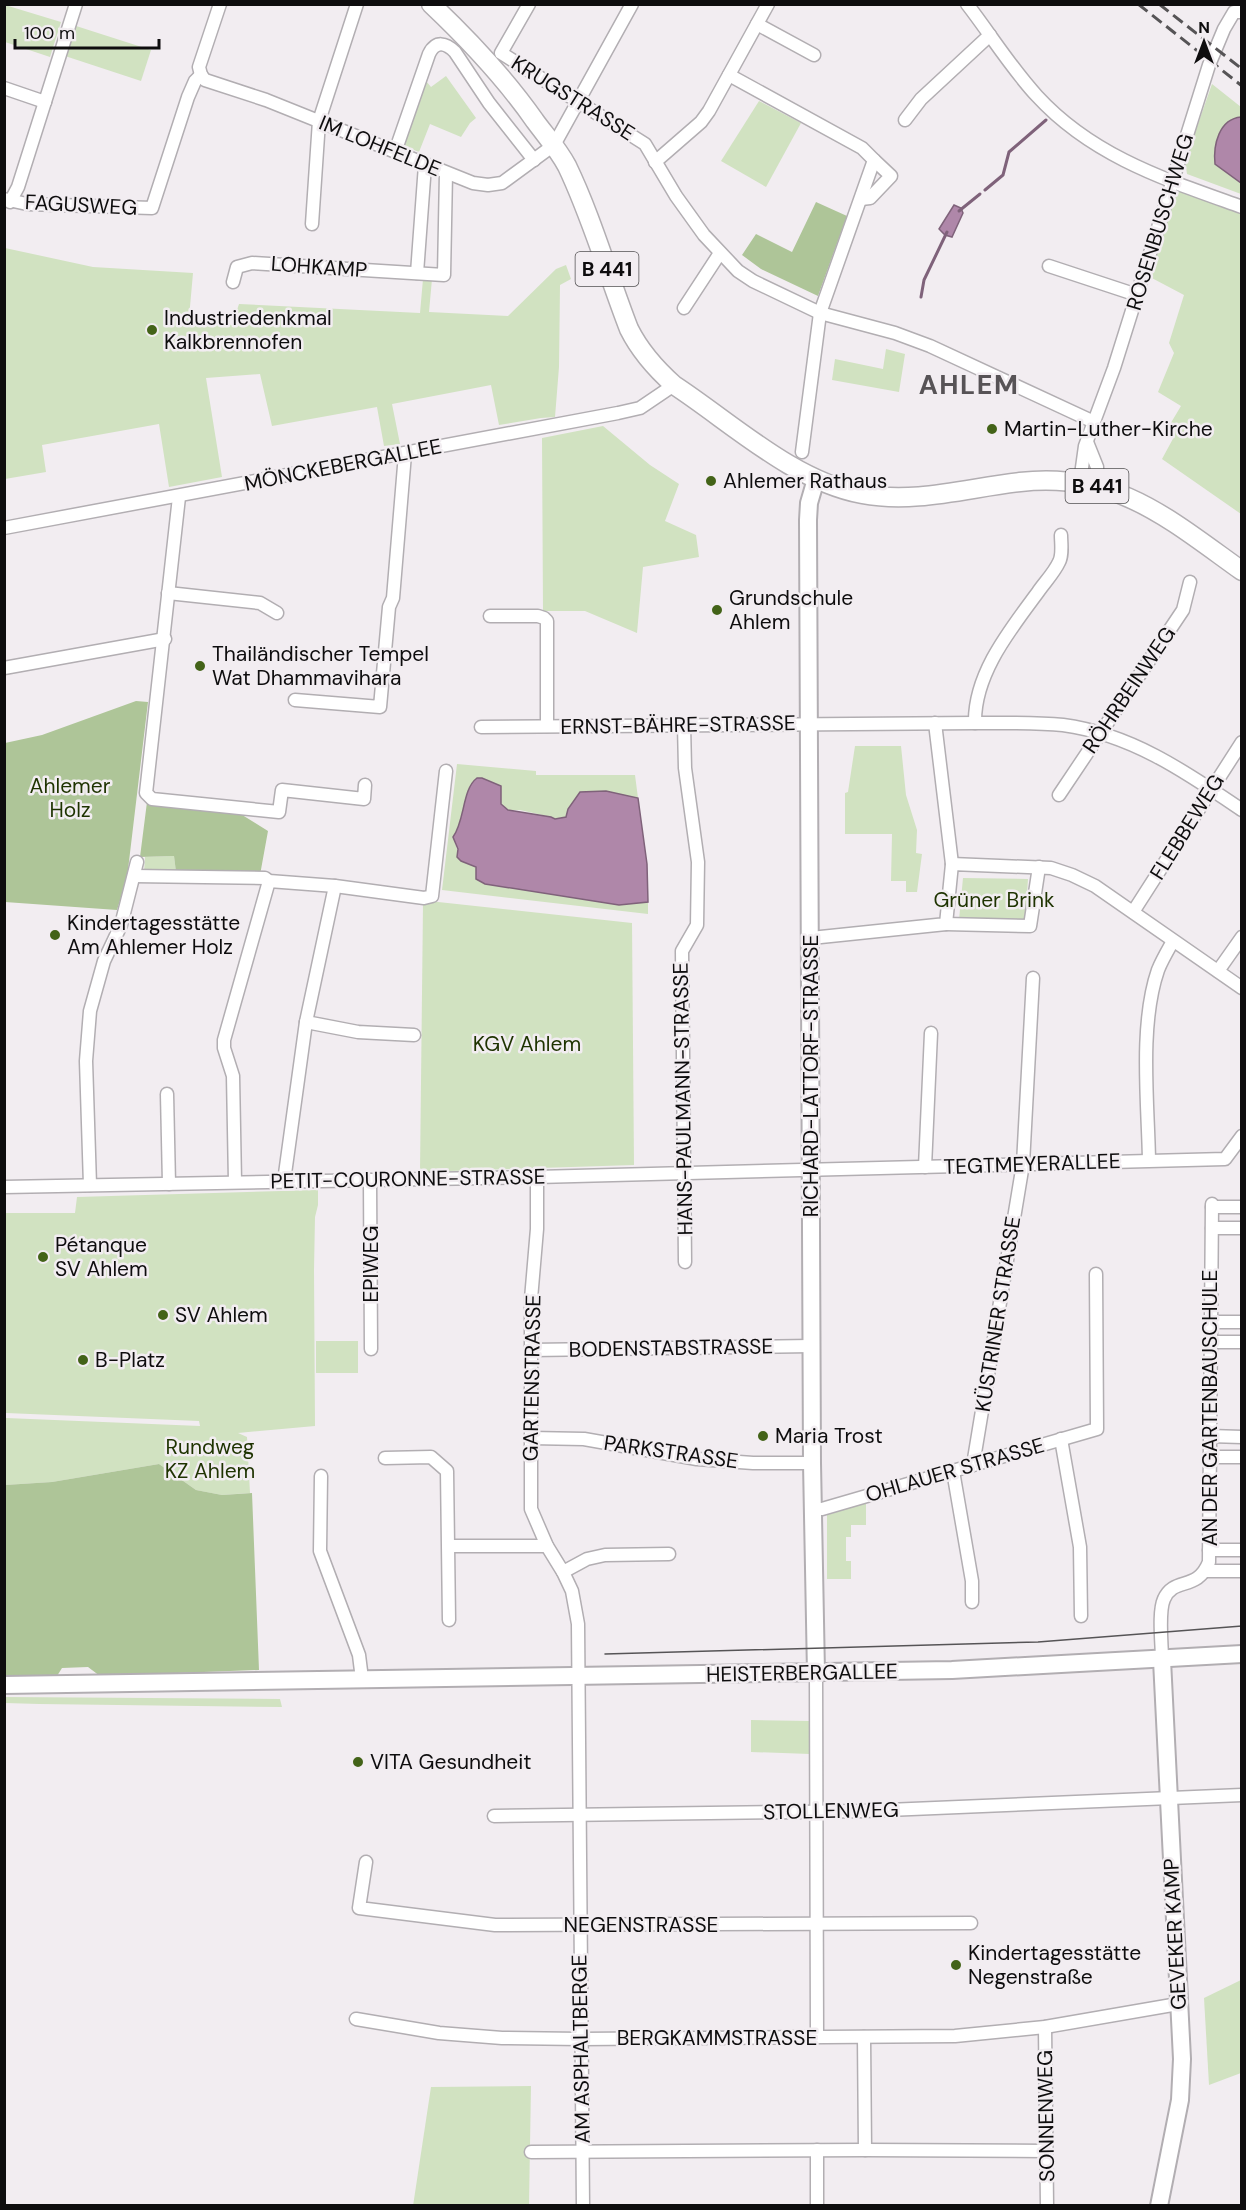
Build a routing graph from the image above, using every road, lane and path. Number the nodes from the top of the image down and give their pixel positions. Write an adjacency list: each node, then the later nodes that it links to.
1 (76, 4): 17 (street)
2 (220, 4): 13 (street)
3 (357, 4): 19 (street)
4 (431, 4): 20 (main road, B 441)
5 (529, 4): 16 (street, KRUGSTRASSE)
6 (632, 4): 16 (street)
7 (768, 4): 10 (street)
8 (967, 4): 11 (street)
9 (1242, 12): 27 (street, ROSENBUSCHWEG)
10 (756, 24): 12 (street); 14 (street)
11 (990, 35): 18 (street); 27 (street)
12 (814, 55)
13 (201, 75): 19 (street, IM LOHFELDE); 29 (street, FAGUSWEG)
14 (729, 75): 23 (street); 24 (street)
15 (4, 88): 17 (street)
16 (578, 101): 20 (street); 24 (street, KRUGSTRASSE)
17 (45, 102): 29 (street)
18 (905, 120)
19 (319, 121): 21 (street, IM LOHFELDE); 31 (street)
20 (554, 145): 22 (street, IM LOHFELDE); 39 (main road, B 441)
21 (395, 152): 22 (street); 25 (street, IM LOHFELDE)
22 (534, 160): 26 (street, IM LOHFELDE)
23 (874, 160): 28 (street); 28 (street)
24 (655, 162): 32 (street, KRUGSTRASSE)
25 (425, 165): 26 (street, IM LOHFELDE); 34 (street)
26 (446, 173): 34 (street, LOHKAMP)
27 (1172, 182): 30 (street); 36 (street, ROSENBUSCHWEG)
28 (861, 199): 38 (street)
29 (7, 200)
30 (1242, 207)
31 (312, 224)
32 (720, 253): 37 (street); 38 (street, KRUGSTRASSE)
33 (1049, 266): 36 (street)
34 (417, 273): 35 (street, LOHKAMP)
35 (233, 282)
36 (1137, 296): 40 (street, ROSENBUSCHWEG)
37 (684, 308)
38 (820, 313): 40 (street, KRUGSTRASSE); 41 (street)
39 (674, 385): 42 (street, MÖNCKEBERGALLEE); 43 (main road, B 441)
40 (1094, 422): 44 (street, ROSENBUSCHWEG)
41 (802, 452)
42 (405, 454): 45 (street, MÖNCKEBERGALLEE); 55 (street)
43 (816, 479): 44 (main road, B 441); 58 (street, RICHARD-LATTORF-STRASSE)
44 (1088, 484): 48 (main road, B 441)
45 (179, 496): 46 (street, MÖNCKEBERGALLEE); 50 (street)
46 (4, 528)
47 (1061, 535): 57 (street)
48 (1242, 571)
49 (1190, 582): 62 (street, RÖHRBEINWEG)
50 (168, 593): 51 (street); 53 (street)
51 (277, 613)
52 (490, 616): 60 (street, ERNST-BÄHRE-STRASSE)
53 (165, 639): 54 (street); 65 (street)
54 (4, 668)
55 (295, 700)
56 (935, 723): 57 (street, ERNST-BÄHRE-STRASSE); 58 (street, ERNST-BÄHRE-STRASSE); 70 (street)
57 (975, 723): 62 (street, ERNST-BÄHRE-STRASSE)
58 (810, 724): 59 (street, ERNST-BÄHRE-STRASSE); 78 (street, RICHARD-LATTORF-STRASSE)
59 (684, 725): 60 (street, ERNST-BÄHRE-STRASSE); 92 (street, HANS-PAULMANN-STRASSE)
60 (547, 726): 61 (street, ERNST-BÄHRE-STRASSE)
61 (481, 727)
62 (1100, 733): 66 (street, ERNST-BÄHRE-STRASSE); 67 (street, RÖHRBEINWEG)
63 (1242, 742): 66 (street, FLEBBEWEG)
64 (446, 771): 74 (street)
65 (365, 785)
66 (1210, 788): 68 (street, ERNST-BÄHRE-STRASSE); 75 (street, FLEBBEWEG)
67 (1059, 795)
68 (1242, 810)
69 (137, 862): 72 (street)
70 (952, 864): 71 (street); 76 (street)
71 (1039, 867): 75 (street); 76 (street)
72 (134, 876): 73 (street); 98 (street)
73 (269, 881): 74 (street); 96 (street)
74 (335, 886): 83 (street)
75 (1133, 912): 79 (street)
76 (946, 924): 78 (street)
77 (1242, 936): 80 (street)
78 (811, 938): 91 (street, RICHARD-LATTORF-STRASSE)
79 (1173, 941): 80 (street); 88 (street)
80 (1218, 971): 82 (street)
81 (1033, 978): 89 (street, KÜSTRINER STRASSE)
82 (1242, 988)
83 (306, 1022): 85 (street); 95 (street)
84 (931, 1033): 90 (street)
85 (414, 1035)
86 (167, 1094): 97 (street)
87 (1242, 1136): 88 (street, TEGTMEYERALLEE)
88 (1149, 1161): 89 (street, TEGTMEYERALLEE)
89 (1023, 1164): 90 (street, TEGTMEYERALLEE); 120 (street, KÜSTRINER STRASSE)
90 (925, 1167): 91 (street, TEGTMEYERALLEE)
91 (811, 1169): 92 (street, PETIT-COURONNE-STRASSE); 109 (street, RICHARD-LATTORF-STRASSE)
92 (683, 1173): 93 (street, PETIT-COURONNE-STRASSE); 103 (street, HANS-PAULMANN-STRASSE)
93 (537, 1177): 94 (street, PETIT-COURONNE-STRASSE); 111 (street, GARTENSTRASSE)
94 (370, 1180): 95 (street, PETIT-COURONNE-STRASSE); 110 (street, EPIWEG)
95 (284, 1181): 96 (street, PETIT-COURONNE-STRASSE)
96 (235, 1182): 97 (street, PETIT-COURONNE-STRASSE)
97 (169, 1184): 98 (street, PETIT-COURONNE-STRASSE)
98 (90, 1185): 99 (street, PETIT-COURONNE-STRASSE)
99 (4, 1187)
100 (1242, 1207): 101 (street, AN DER GARTENBAUSCHULE)
101 (1212, 1228): 102 (street); 105 (street, AN DER GARTENBAUSCHULE)
102 (1242, 1228)
103 (685, 1262)
104 (1096, 1274): 115 (street, OHLAUER STRASSE)
105 (1211, 1322): 106 (street); 107 (street, AN DER GARTENBAUSCHULE)
106 (1242, 1322)
107 (1211, 1342): 108 (street); 112 (street, AN DER GARTENBAUSCHULE)
108 (1242, 1342)
109 (811, 1346): 111 (street, BODENSTABSTRASSE); 119 (street, RICHARD-LATTORF-STRASSE)
110 (371, 1349)
111 (531, 1350): 114 (street, GARTENSTRASSE)
112 (1210, 1436): 113 (street); 116 (street, AN DER GARTENBAUSCHULE)
113 (1242, 1437)
114 (531, 1438): 119 (street, PARKSTRASSE); 125 (street, GARTENSTRASSE)
115 (1061, 1439): 120 (street, OHLAUER STRASSE); 133 (street)
116 (1210, 1457): 117 (street); 126 (street, AN DER GARTENBAUSCHULE)
117 (1242, 1457)
118 (385, 1458): 124 (street)
119 (812, 1463): 123 (street, RICHARD-LATTORF-STRASSE)
120 (973, 1465): 121 (street, OHLAUER STRASSE)
121 (954, 1471): 123 (street, OHLAUER STRASSE); 132 (street)
122 (321, 1476): 139 (street)
123 (813, 1509): 137 (street, RICHARD-LATTORF-STRASSE)
124 (449, 1546): 125 (street); 134 (street)
125 (547, 1546): 131 (street, GARTENSTRASSE)
126 (1209, 1550): 127 (street); 129 (street, AN DER GARTENBAUSCHULE)
127 (1242, 1550)
128 (669, 1554): 131 (street)
129 (1205, 1571): 130 (street); 136 (street, AN DER GARTENBAUSCHULE)
130 (1242, 1571)
131 (563, 1572): 138 (street, GARTENSTRASSE)
132 (972, 1602)
133 (1081, 1616)
134 (449, 1620)
135 (1242, 1653): 136 (street, HEISTERBERGALLEE)
136 (1162, 1660): 137 (street, HEISTERBERGALLEE); 142 (street, GEVEKER KAMP)
137 (816, 1673): 138 (street, HEISTERBERGALLEE); 143 (street)
138 (578, 1676): 139 (street, HEISTERBERGALLEE); 145 (street, AM ASPHALTBERGE)
139 (362, 1679): 140 (street, HEISTERBERGALLEE)
140 (4, 1685)
141 (1242, 1795): 142 (street, STOLLENWEG)
142 (1167, 1797): 143 (street, STOLLENWEG); 150 (street, GEVEKER KAMP)
143 (817, 1812): 145 (street, STOLLENWEG); 148 (street)
144 (494, 1816): 145 (street, STOLLENWEG)
145 (580, 1816): 149 (street, AM ASPHALTBERGE)
146 (366, 1862): 149 (street, NEGENSTRASSE)
147 (971, 1923): 148 (street, NEGENSTRASSE)
148 (817, 1924): 149 (street, NEGENSTRASSE); 153 (street)
149 (580, 1925): 155 (street, AM ASPHALTBERGE)
150 (1179, 2004): 152 (street, BERGKAMMSTRASSE); 164 (street, GEVEKER KAMP)
151 (356, 2019): 155 (street, BERGKAMMSTRASSE)
152 (1045, 2027): 154 (street, BERGKAMMSTRASSE); 158 (street, SONNENWEG)
153 (817, 2037): 154 (street, BERGKAMMSTRASSE); 155 (street, BERGKAMMSTRASSE)
154 (864, 2037): 157 (street)
155 (581, 2039): 160 (street, AM ASPHALTBERGE)
156 (817, 2150): 157 (street); 160 (street); 162 (street)
157 (865, 2150): 158 (street)
158 (1047, 2151): 163 (street, SONNENWEG)
159 (531, 2152): 160 (street)
160 (582, 2152): 161 (street, AM ASPHALTBERGE)
161 (583, 2205)
162 (817, 2205)
163 (1047, 2205)
164 (1159, 2205)

